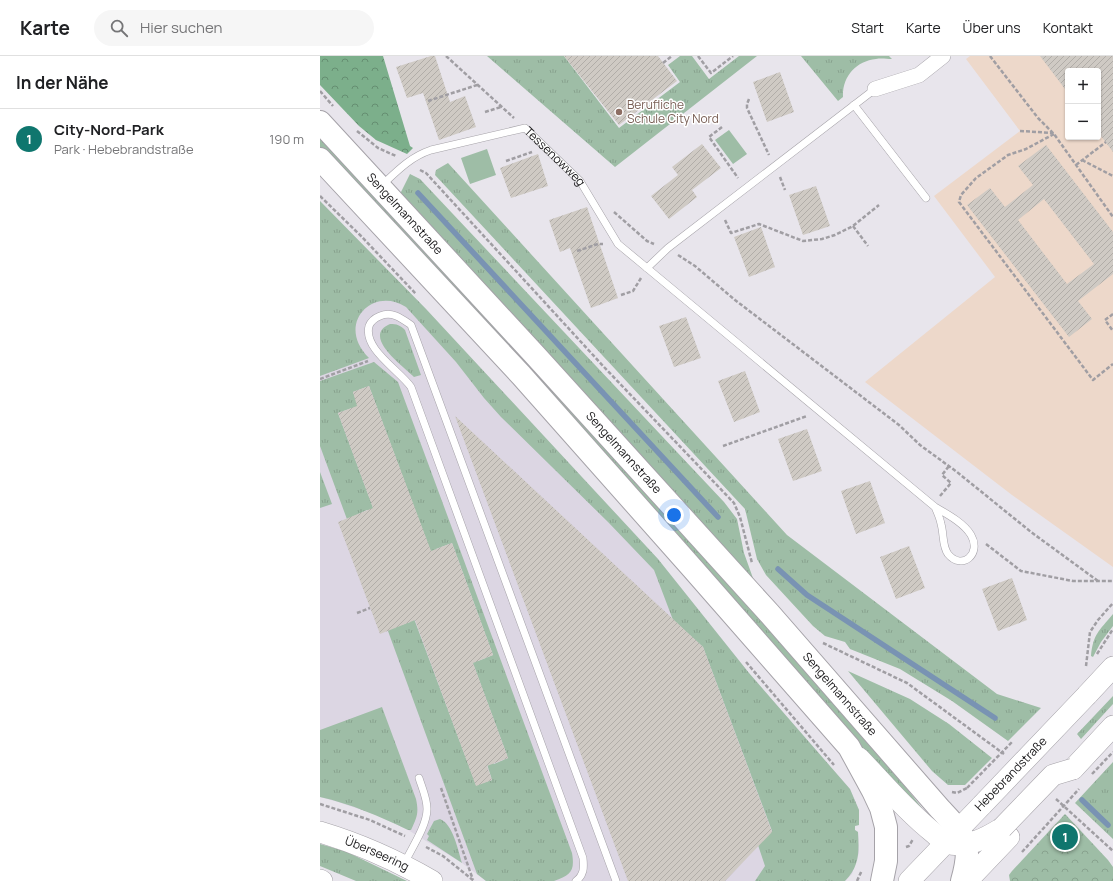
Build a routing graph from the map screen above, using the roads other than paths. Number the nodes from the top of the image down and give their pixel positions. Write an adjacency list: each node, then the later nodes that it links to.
1 (943, 56): 2 (street)
2 (876, 89): 3 (lane)
3 (854, 105): 7 (lane); 8 (lane)
4 (328, 115): 6 (main road, Sengelmannstraße)
5 (320, 160): 12 (main road, Sengelmannstraße)
6 (380, 187): 8 (lane, Tessenowweg); 15 (main road, Sengelmannstraße)
7 (926, 198)
8 (647, 268): 9 (lane, Tessenowweg)
9 (935, 507): 9 (lane, Tessenowweg)
10 (1113, 667): 15 (main road, Hebebrandstraße, bridge)
11 (1113, 726): 16 (main road)
12 (849, 747): 15 (main road, Sengelmannstraße); 21 (main road, Sengelmannstraße)
13 (419, 778): 17 (lane)
14 (320, 832): 17 (main road, Überseering)
15 (957, 839): 16 (main road); 22 (main road, Hebebrandstraße); 23 (main road)
16 (1011, 839): 24 (main road)
17 (404, 865): 18 (main road, Überseering)
18 (432, 881)
19 (576, 881): 20 (lane)
20 (616, 881)
21 (882, 881)
22 (908, 881)
23 (962, 881)
24 (967, 881)

